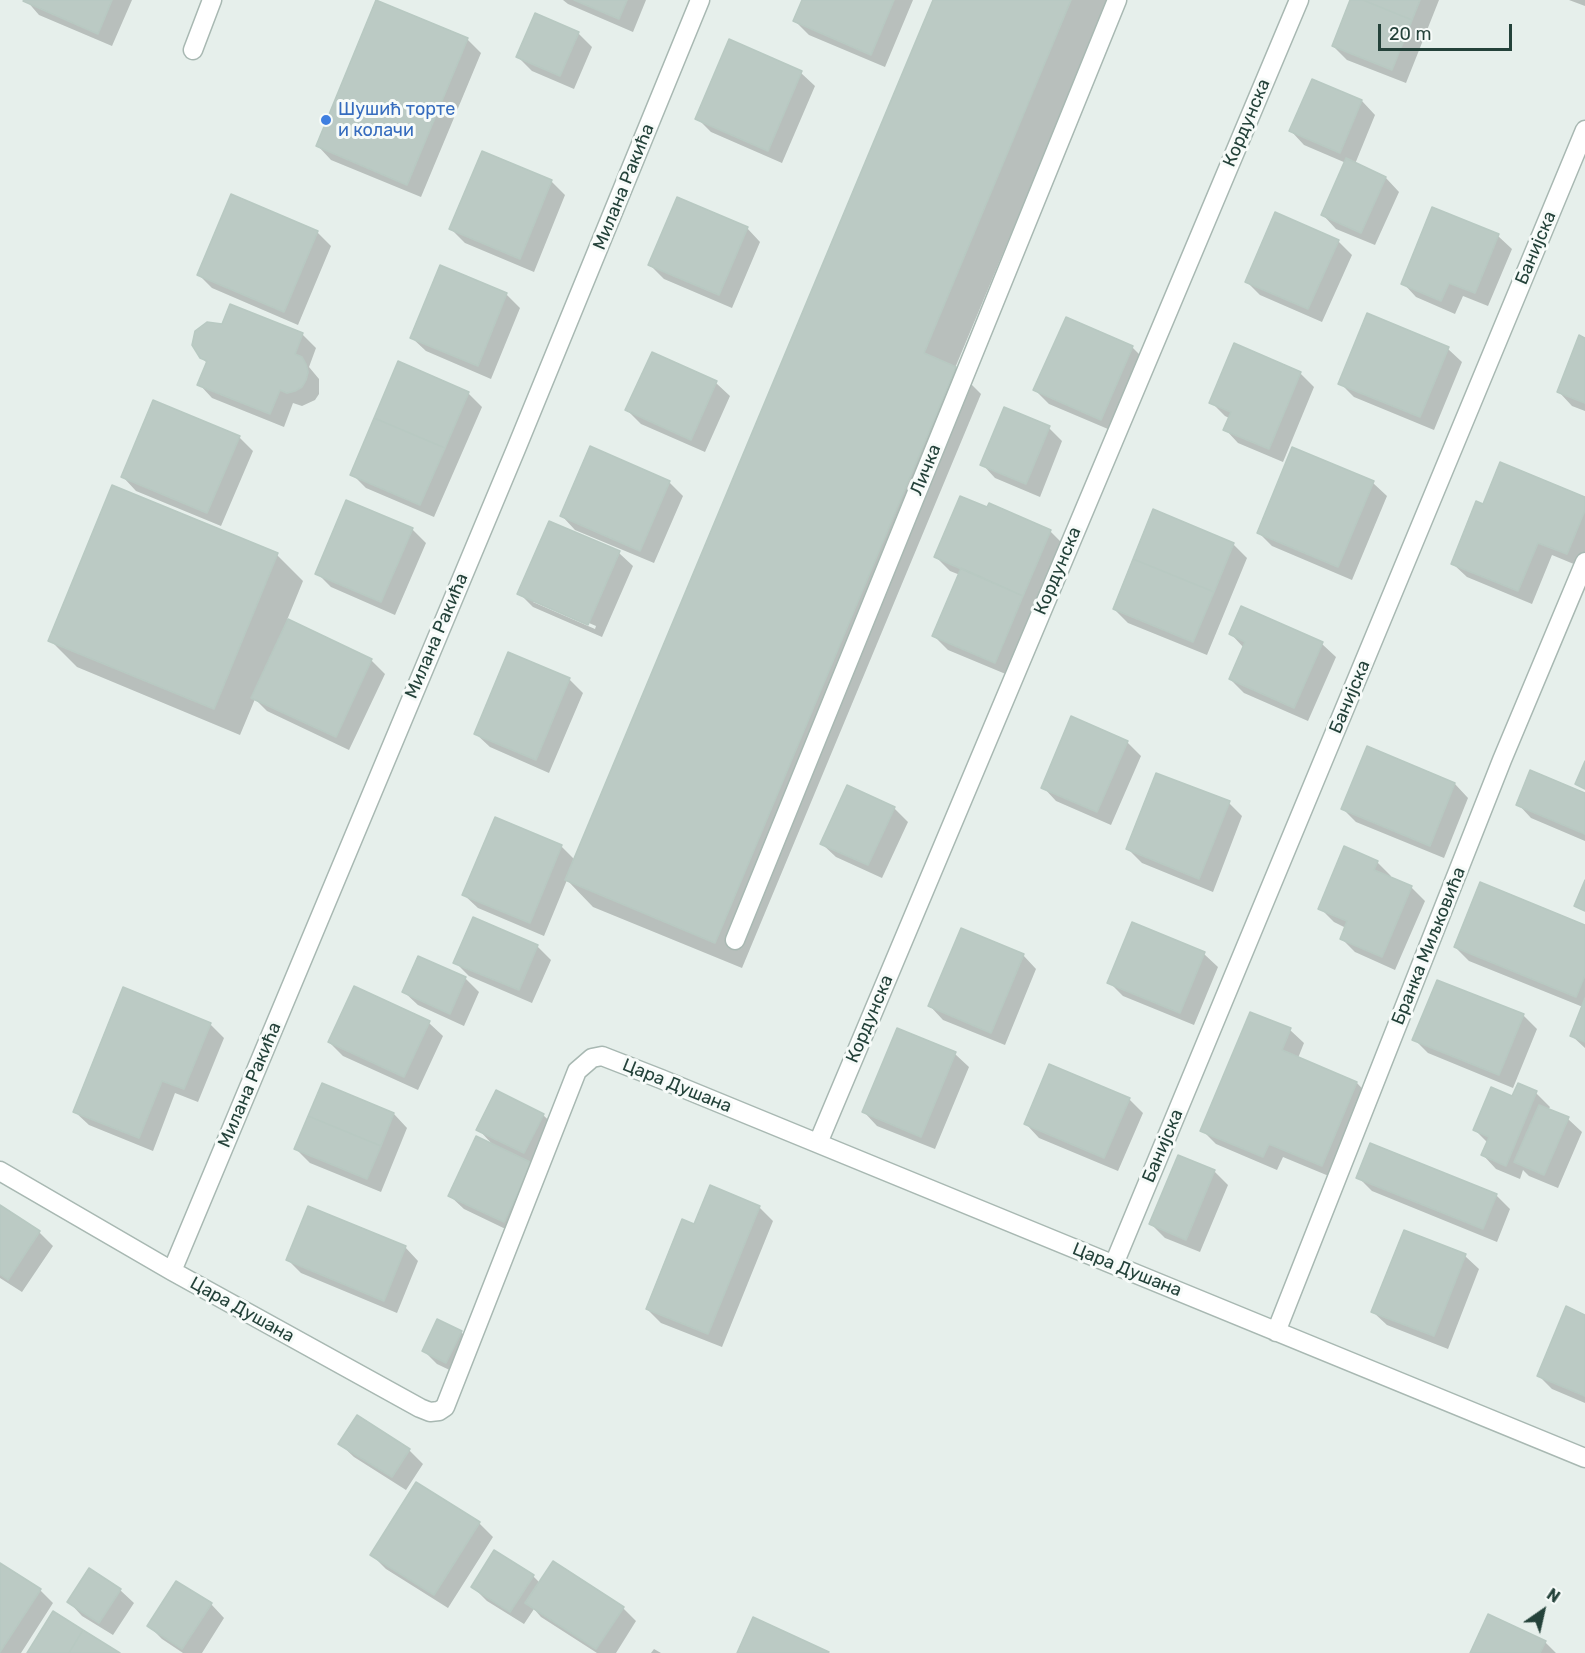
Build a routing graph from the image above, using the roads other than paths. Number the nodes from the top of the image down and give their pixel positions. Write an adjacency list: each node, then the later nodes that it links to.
1 (212, 0): 5 (street)
2 (700, 0): 12 (street, Милана Ракића)
3 (1117, 0): 8 (street, Личка)
4 (1299, 0): 9 (street, Кордунска)
5 (193, 50)
6 (1585, 130): 11 (street, Банијска)
7 (1585, 562): 13 (street, Бранка Миљковића)
8 (735, 940)
9 (818, 1143): 11 (street, Цара Душана); 12 (street, Цара Душана)
10 (0, 1171): 12 (street, Цара Душана)
11 (1114, 1264): 13 (street, Цара Душана)
12 (172, 1271)
13 (1276, 1332): 14 (street, Цара Душана)
14 (1585, 1458)

